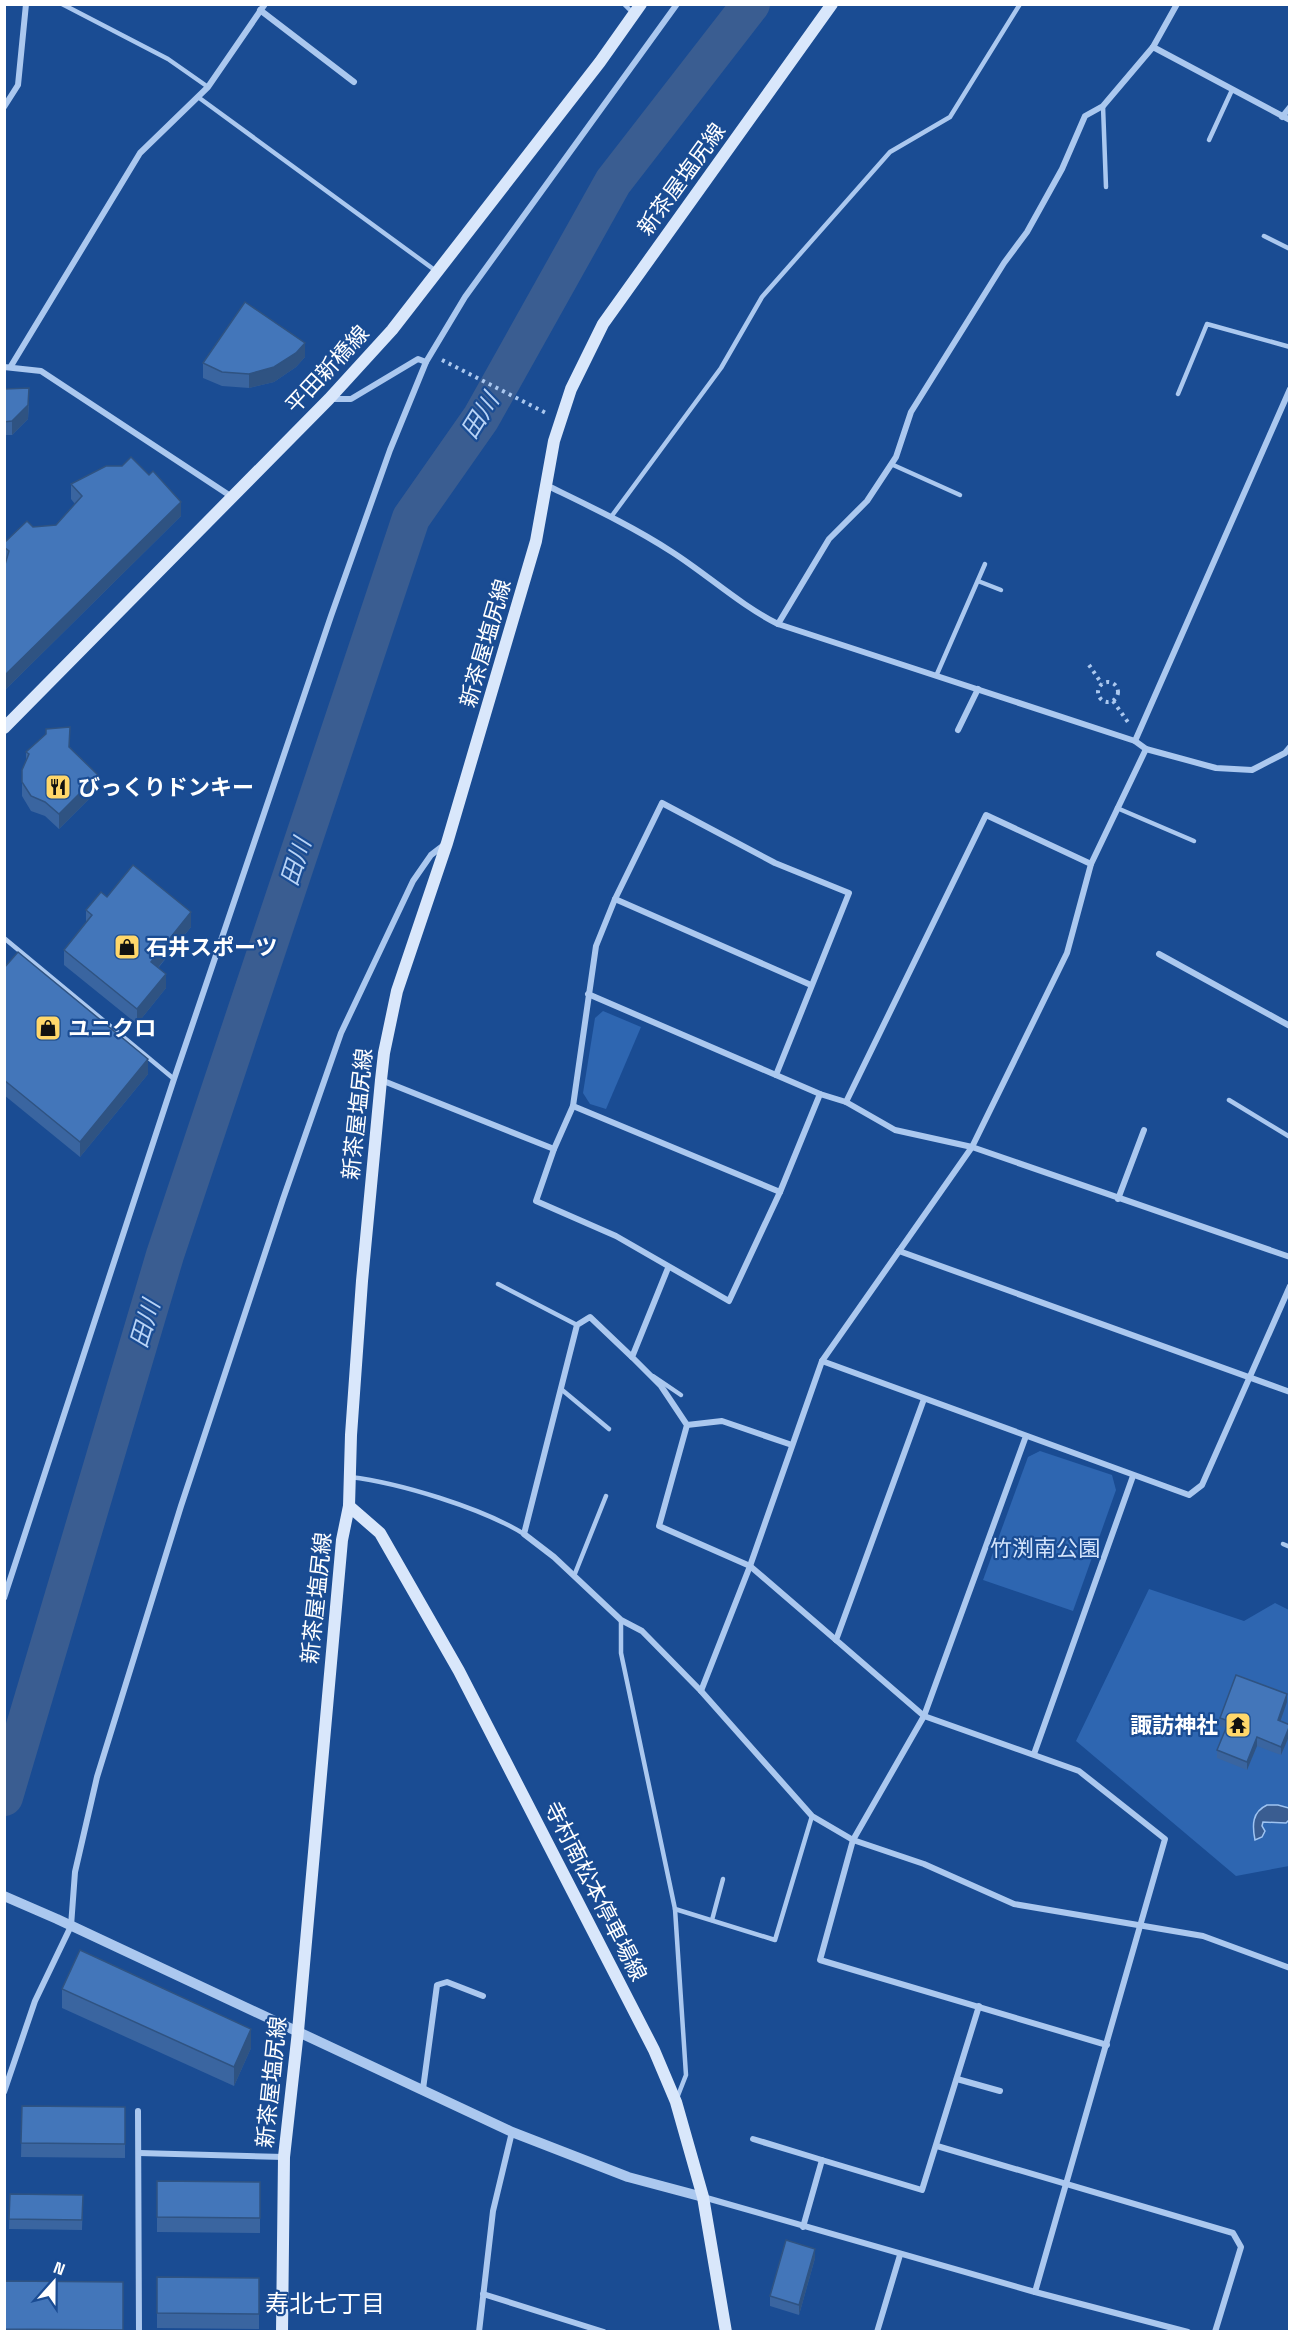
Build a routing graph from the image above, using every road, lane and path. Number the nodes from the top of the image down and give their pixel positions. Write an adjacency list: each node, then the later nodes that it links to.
1 (26, 4): 18 (street)
2 (62, 4): 13 (lane)
3 (624, 4): 10 (lane)
4 (677, 4): 28 (street)
5 (832, 4): 35 (main road, 新茶屋塩尻線)
6 (1011, 4): 9 (lane)
7 (1177, 4): 11 (street)
8 (262, 7): 12 (street); 13 (street)
9 (1019, 7): 38 (lane)
10 (638, 9): 25 (main road, 平田新橋線)
11 (1153, 47): 14 (street); 16 (street)
12 (354, 82)
13 (208, 87): 15 (street)
14 (1232, 90): 19 (street); 21 (lane)
15 (198, 97): 25 (lane); 29 (street)
16 (1103, 106): 22 (lane); 34 (street)
17 (1290, 106): 19 (street)
18 (4, 107)
19 (1282, 117): 20 (street)
20 (1290, 120)
21 (1209, 140)
22 (1106, 188)
23 (1264, 236): 24 (lane)
24 (1290, 249)
25 (438, 272): 32 (main road, 平田新橋線)
26 (1290, 347): 31 (lane)
27 (438, 358): 33 (path)
28 (426, 362): 32 (street); 65 (street)
29 (8, 366): 37 (street)
30 (1290, 388): 50 (street)
31 (1178, 394)
32 (329, 399): 37 (main road, 平田新橋線)
33 (546, 413)
34 (891, 464): 36 (lane); 42 (street)
35 (546, 485): 38 (street); 56 (main road, 新茶屋塩尻線)
36 (960, 495)
37 (233, 498): 48 (main road, 平田新橋線)
38 (611, 517): 42 (street)
39 (985, 564): 40 (lane)
40 (978, 581): 41 (lane); 44 (lane)
41 (1001, 590)
42 (778, 624): 44 (street)
43 (1089, 665): 45 (path)
44 (937, 674): 46 (street)
45 (1103, 684): 47 (path); 47 (path)
46 (978, 688): 49 (street); 50 (street)
47 (1113, 701): 50 (path)
48 (4, 728)
49 (958, 730)
50 (1136, 738): 52 (street)
51 (1290, 747): 53 (street)
52 (1146, 749): 53 (street); 54 (street)
53 (1287, 754)
54 (1117, 808): 55 (lane); 57 (street)
55 (1194, 841)
56 (447, 843): 66 (main road, 新茶屋塩尻線); 119 (street)
57 (1091, 864): 69 (street); 73 (street)
58 (615, 899): 61 (street); 61 (street); 62 (street)
59 (4, 938): 65 (lane)
60 (1160, 954): 63 (street)
61 (811, 985): 64 (street)
62 (588, 994): 64 (street); 70 (street)
63 (1290, 1026)
64 (776, 1076): 67 (street)
65 (174, 1079): 104 (street)
66 (381, 1080): 74 (street); 96 (main road, 新茶屋塩尻線)
67 (820, 1094): 69 (street); 75 (street)
68 (1229, 1100): 72 (lane)
69 (846, 1102): 73 (street)
70 (573, 1106): 74 (street); 75 (street)
71 (1144, 1131): 76 (street)
72 (1290, 1137)
73 (972, 1147): 76 (street); 77 (street)
74 (554, 1149): 79 (street)
75 (780, 1192): 79 (street)
76 (1118, 1199): 78 (street)
77 (899, 1251): 84 (street); 86 (street)
78 (1290, 1257)
79 (668, 1268): 83 (street)
80 (498, 1284): 82 (lane)
81 (1290, 1286): 86 (street)
82 (577, 1325): 83 (street); 87 (street)
83 (632, 1357): 85 (street)
84 (822, 1361): 90 (street); 94 (street)
85 (649, 1374): 89 (lane); 91 (street)
86 (1249, 1378): 88 (street); 95 (street)
87 (561, 1389): 92 (lane); 99 (street)
88 (1290, 1392)
89 (681, 1395)
90 (924, 1399): 93 (street); 106 (street)
91 (687, 1425): 94 (street); 102 (street)
92 (609, 1429)
93 (1026, 1436): 95 (street); 108 (street)
94 (792, 1445): 102 (street)
95 (1133, 1476): 111 (street)
96 (351, 1477): 98 (main road, 新茶屋塩尻線); 99 (lane)
97 (606, 1496): 103 (lane)
98 (349, 1506): 123 (main road, 新茶屋塩尻線); 129 (main road, 寺村南松本停車場線)
99 (525, 1534): 103 (street)
100 (1283, 1544): 101 (lane)
101 (1290, 1547)
102 (750, 1566): 106 (street); 107 (street)
103 (574, 1576): 105 (street)
104 (4, 1598)
105 (621, 1620): 107 (street); 116 (lane)
106 (836, 1640): 108 (street)
107 (701, 1691): 112 (street)
108 (924, 1716): 111 (street); 113 (street)
109 (1280, 1741): 110 (path)
110 (1290, 1744)
111 (1034, 1754): 118 (street)
112 (812, 1816): 113 (street); 117 (lane)
113 (853, 1840): 118 (street); 122 (street)
114 (723, 1879): 117 (lane)
115 (4, 1896): 119 (street)
116 (675, 1909): 117 (lane); 129 (lane)
117 (712, 1920)
118 (1142, 1924): 120 (street); 124 (street)
119 (71, 1926): 123 (street); 128 (street)
120 (1290, 1968)
121 (483, 1996): 126 (street)
122 (979, 2006): 124 (street); 125 (street)
123 (298, 2031): 126 (street); 135 (main road, 新茶屋塩尻線)
124 (1107, 2045): 137 (street)
125 (957, 2079): 127 (street); 133 (street)
126 (423, 2089): 131 (street)
127 (1000, 2091)
128 (4, 2092)
129 (676, 2102): 138 (main road, 寺村南松本停車場線)
130 (138, 2111): 134 (street)
131 (512, 2132): 138 (street); 142 (street)
132 (753, 2139): 136 (street)
133 (937, 2146): 136 (street); 137 (street)
134 (139, 2153): 135 (street); 143 (street)
135 (284, 2157): 144 (main road, 新茶屋塩尻線)
136 (822, 2160): 139 (street)
137 (1067, 2183): 141 (street); 150 (street)
138 (703, 2197): 139 (street); 147 (main road, 寺村南松本停車場線)
139 (803, 2227): 140 (street)
140 (900, 2255): 141 (street); 148 (street)
141 (1035, 2292): 149 (street)
142 (483, 2294): 145 (street); 146 (street)
143 (139, 2331)
144 (282, 2331)
145 (479, 2331)
146 (604, 2331)
147 (726, 2331)
148 (877, 2331)
149 (1188, 2331)
150 (1215, 2331)

